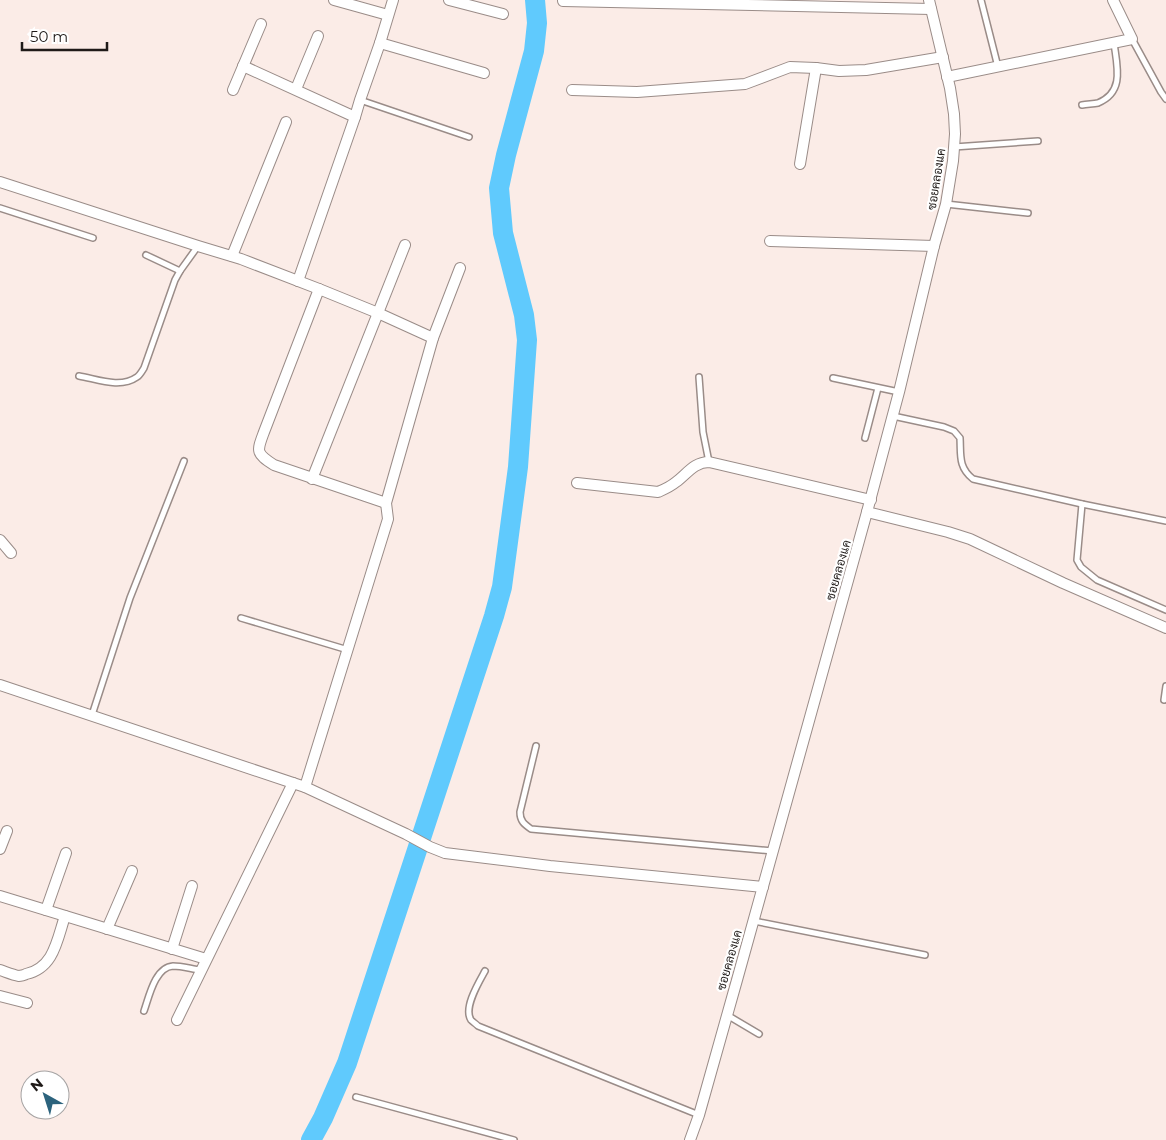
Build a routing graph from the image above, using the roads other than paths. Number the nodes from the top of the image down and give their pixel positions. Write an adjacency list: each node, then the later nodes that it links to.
1 (334, 0): 9 (street)
2 (393, 0): 9 (street)
3 (449, 0): 8 (street)
4 (981, 0): 17 (lane)
5 (1113, 0): 12 (street)
6 (563, 1): 7 (street)
7 (930, 4): 15 (street, ซอยคลองแค)
8 (503, 14)
9 (388, 15): 13 (street)
10 (262, 24): 16 (street)
11 (318, 36): 21 (street)
12 (1132, 38): 14 (street); 24 (lane)
13 (380, 43): 19 (street); 25 (street)
14 (1114, 43): 17 (street); 26 (lane)
15 (943, 57): 18 (street); 20 (street, ซอยคลองแค)
16 (243, 66): 21 (street); 22 (street)
17 (998, 67): 20 (street)
18 (816, 68): 23 (street); 32 (street)
19 (484, 73)
20 (947, 77): 31 (street, ซอยคลองแค)
21 (296, 89): 27 (street)
22 (233, 90)
23 (572, 90)
24 (1166, 99)
25 (360, 100): 27 (street); 29 (lane)
26 (1082, 105)
27 (355, 117): 46 (street)
28 (286, 122): 43 (street)
29 (469, 137)
30 (1038, 141): 31 (lane)
31 (954, 147): 34 (street, ซอยคลองแค)
32 (800, 164)
33 (0, 182): 40 (street)
34 (946, 204): 36 (lane); 41 (street, ซอยคลองแค)
35 (0, 208): 37 (lane)
36 (1028, 213)
37 (93, 238)
38 (770, 241): 41 (street)
39 (405, 245): 48 (street)
40 (198, 246): 43 (street); 45 (lane)
41 (934, 246): 54 (street, ซอยคลองแค)
42 (146, 255): 45 (lane)
43 (232, 256): 46 (street)
44 (460, 268): 49 (street)
45 (180, 271): 50 (lane)
46 (298, 280): 47 (street)
47 (319, 289): 48 (street); 59 (street)
48 (378, 313): 49 (street); 59 (street)
49 (433, 338): 62 (street)
50 (79, 376)
51 (699, 377): 58 (lane)
52 (833, 378): 53 (lane)
53 (878, 388): 54 (lane); 56 (lane)
54 (899, 392): 55 (street, ซอยคลองแค)
55 (892, 416): 61 (street, ซอยคลองแค); 63 (lane)
56 (865, 438)
57 (184, 461): 75 (lane)
58 (709, 462): 60 (street); 61 (street)
59 (312, 479): 62 (street)
60 (578, 483)
61 (870, 500): 64 (street, ซอยคลองแค)
62 (386, 503): 71 (street)
63 (1082, 504): 65 (lane); 68 (lane)
64 (867, 512): 70 (street); 81 (street, ซอยคลองแค)
65 (1166, 521)
66 (0, 540): 67 (street)
67 (11, 553)
68 (1166, 610)
69 (241, 618): 71 (lane)
70 (1166, 628)
71 (348, 650): 78 (street)
72 (0, 685): 75 (street)
73 (1166, 686): 74 (lane)
74 (1164, 700)
75 (92, 716): 77 (street)
76 (536, 746): 81 (lane)
77 (293, 783): 78 (street); 93 (street)
78 (305, 788): 85 (street)
79 (7, 831): 80 (street)
80 (0, 849)
81 (773, 851): 85 (street, ซอยคลองแค)
82 (66, 853): 87 (street)
83 (132, 871): 90 (street)
84 (192, 886): 91 (street)
85 (763, 887): 89 (street, ซอยคลองแค)
86 (0, 896): 87 (street)
87 (46, 910): 88 (street)
88 (65, 916): 90 (street); 94 (street)
89 (754, 920): 92 (lane); 100 (street, ซอยคลองแค)
90 (107, 929): 91 (street)
91 (172, 950): 93 (street)
92 (925, 955)
93 (206, 959): 95 (street)
94 (0, 970)
95 (202, 970): 99 (lane); 101 (street)
96 (485, 971): 104 (lane)
97 (0, 996): 98 (street)
98 (27, 1004)
99 (144, 1011)
100 (727, 1015): 102 (lane); 104 (street, ซอยคลองแค)
101 (177, 1020)
102 (759, 1034)
103 (356, 1097): 105 (lane)
104 (699, 1114): 106 (street, ซอยคลองแค)
105 (514, 1140)
106 (690, 1140)

